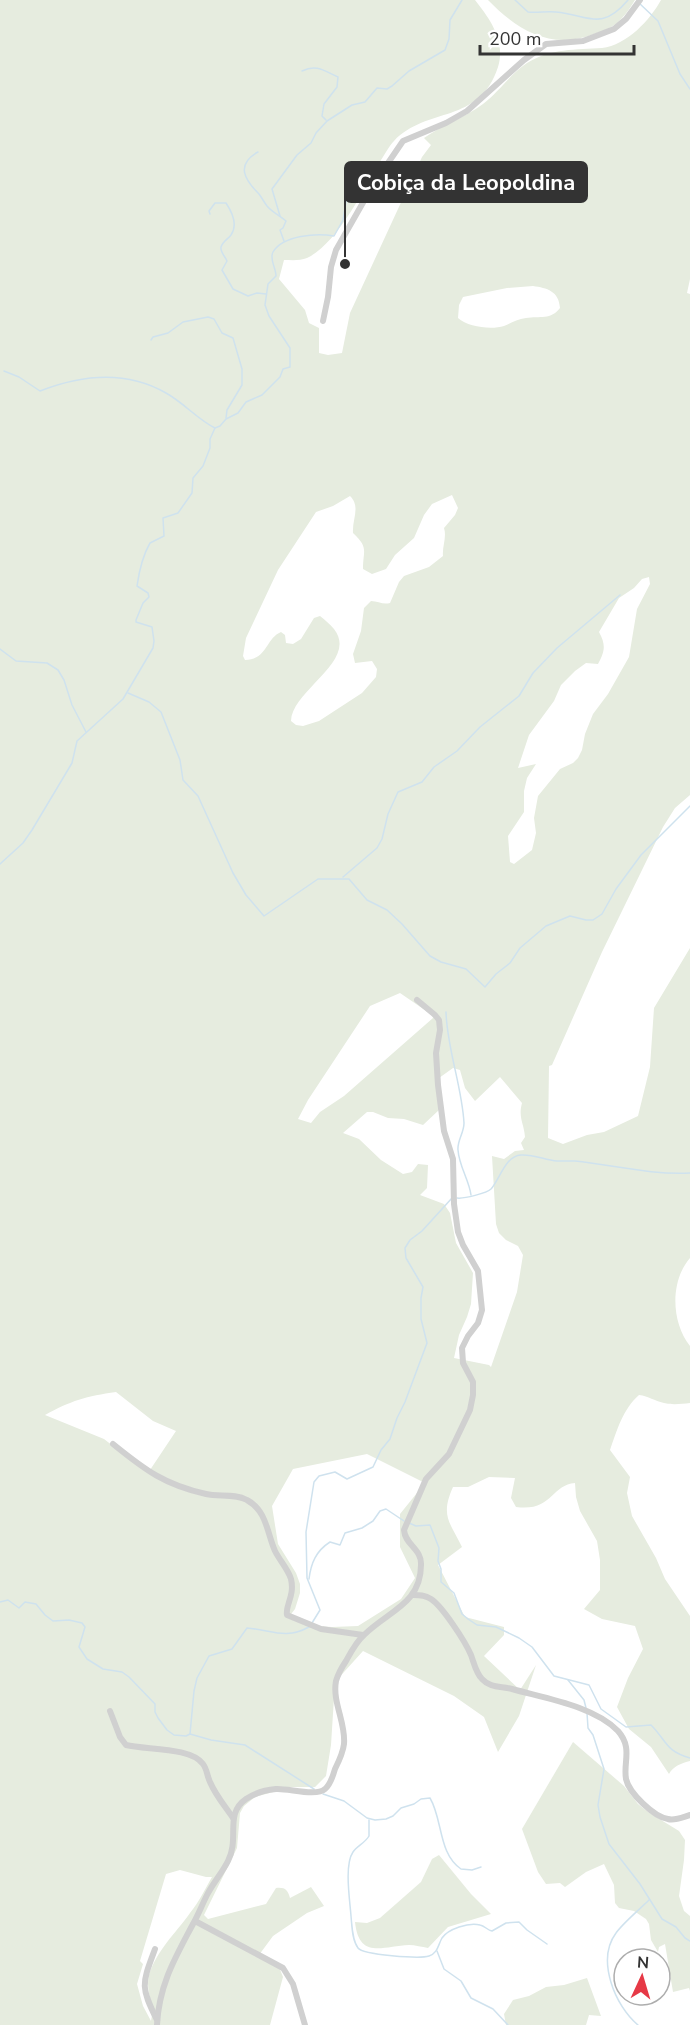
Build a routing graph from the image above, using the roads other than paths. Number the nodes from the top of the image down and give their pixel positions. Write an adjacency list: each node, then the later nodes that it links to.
1 (640, 0): 2 (street)
2 (322, 321)
3 (417, 1000): 5 (street)
4 (113, 1444): 6 (street)
5 (413, 1595): 6 (street); 8 (street)
6 (363, 1635): 9 (street)
7 (110, 1711): 9 (street)
8 (690, 1815)
9 (233, 1818): 10 (street)
10 (195, 1921): 12 (street); 13 (street)
11 (155, 1949): 12 (street)
12 (157, 2023)
13 (305, 2025)

